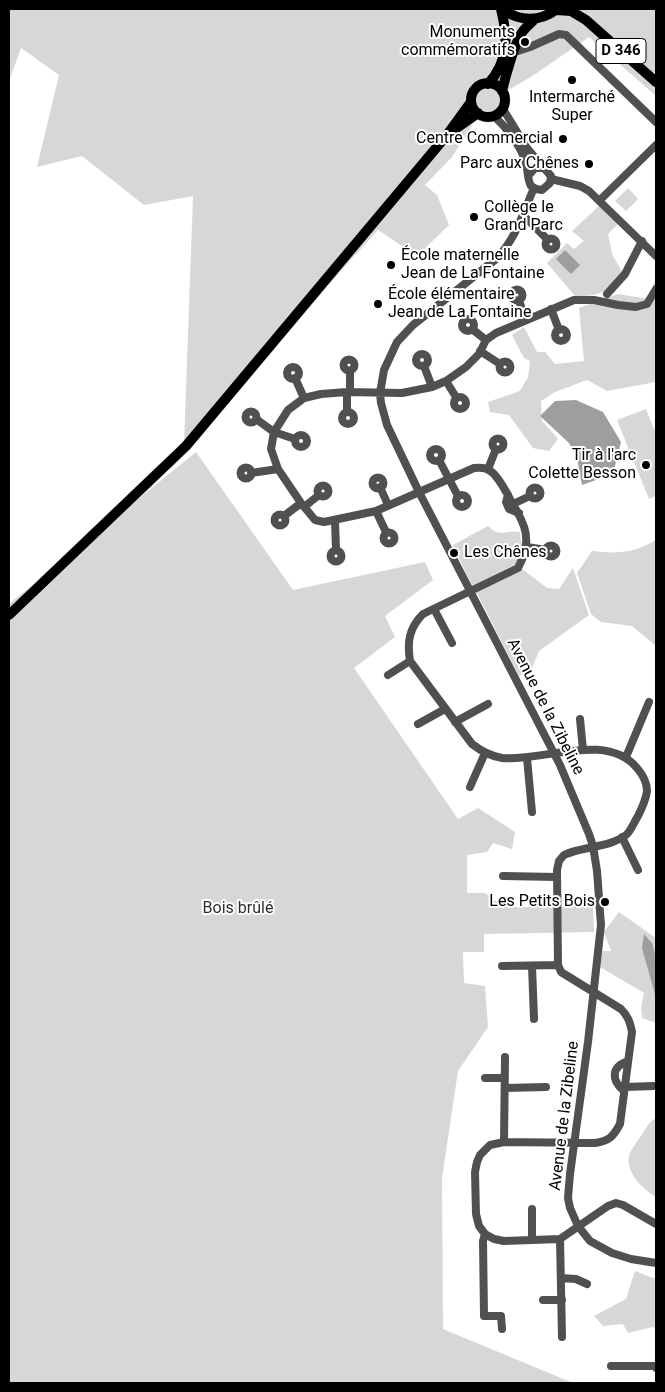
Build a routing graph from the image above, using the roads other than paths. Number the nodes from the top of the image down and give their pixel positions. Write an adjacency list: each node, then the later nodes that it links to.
1 (502, 9): 4 (main road); 7 (main road)
2 (557, 9): 3 (main road, D 346); 4 (main road)
3 (581, 12): 6 (main road, D 346)
4 (534, 20): 5 (main road)
5 (515, 52): 8 (main road); 13 (street)
6 (656, 82)
7 (488, 84): 8 (main road); 9 (main road)
8 (502, 91): 10 (main road)
9 (471, 102): 11 (main road); 14 (main road)
10 (503, 109): 12 (main road); 16 (street)
11 (478, 114): 12 (main road); 14 (main road)
12 (494, 116): 17 (street)
13 (656, 122)
14 (447, 135): 73 (main road)
15 (656, 145): 20 (street)
16 (544, 168): 17 (street); 18 (street)
17 (529, 175): 19 (street)
18 (551, 179): 19 (street); 20 (street)
19 (534, 188): 21 (street, Avenue de la Zibeline)
20 (600, 200): 23 (street)
21 (523, 215): 22 (street); 41 (street, Avenue de la Zibeline)
22 (548, 240)
23 (642, 241): 24 (street); 26 (street)
24 (655, 252)
25 (656, 289): 28 (street)
26 (607, 294)
27 (519, 301): 29 (street)
28 (551, 309): 29 (street); 31 (street)
29 (526, 319): 32 (street)
30 (472, 329): 32 (street)
31 (558, 330)
32 (486, 340): 33 (street)
33 (480, 351): 34 (street); 38 (street)
34 (500, 364)
35 (424, 366): 39 (street)
36 (350, 371): 40 (street)
37 (295, 378): 43 (street)
38 (446, 382): 39 (street); 42 (street)
39 (432, 388): 41 (street)
40 (348, 392): 41 (street); 43 (street); 44 (street)
41 (380, 392): 55 (street, Avenue de la Zibeline)
42 (456, 397)
43 (304, 398): 46 (street)
44 (347, 412)
45 (256, 419): 46 (street)
46 (274, 432): 47 (street); 50 (street)
47 (295, 439)
48 (496, 449): 51 (street)
49 (439, 460): 53 (street)
50 (278, 469): 52 (street); 61 (street)
51 (488, 469): 53 (street); 57 (street)
52 (251, 472)
53 (450, 480): 55 (street); 58 (street)
54 (380, 488): 62 (street)
55 (419, 492): 62 (street); 71 (street, Avenue de la Zibeline)
56 (319, 495): 61 (street)
57 (508, 495): 60 (street); 64 (street)
58 (458, 496)
59 (530, 496): 60 (street)
60 (513, 504): 64 (street)
61 (302, 505): 65 (street); 66 (street)
62 (388, 505): 63 (street)
63 (376, 511): 66 (street); 67 (street)
64 (520, 513): 68 (street)
65 (284, 516)
66 (335, 521): 69 (street)
67 (386, 532)
68 (527, 547): 70 (street); 71 (street)
69 (336, 550)
70 (546, 550)
71 (470, 591): 72 (street); 85 (street, Avenue de la Zibeline)
72 (434, 609): 74 (street); 75 (street)
73 (9, 615)
74 (452, 643)
75 (410, 661): 76 (street); 79 (street)
76 (388, 674)
77 (649, 702): 86 (street)
78 (488, 704): 81 (street)
79 (445, 709): 81 (street); 82 (street)
80 (580, 718): 83 (street)
81 (455, 722): 84 (street)
82 (418, 724)
83 (583, 750): 85 (street); 86 (street)
84 (485, 753): 87 (street); 90 (street)
85 (554, 753): 87 (street); 93 (street, Avenue de la Zibeline)
86 (626, 757): 89 (street)
87 (527, 758): 91 (street)
88 (656, 782): 89 (street)
89 (647, 784): 92 (street)
90 (470, 787)
91 (532, 812)
92 (622, 837): 93 (street); 94 (street)
93 (593, 846): 96 (street); 100 (street, Avenue de la Zibeline)
94 (638, 870)
95 (503, 876): 96 (street)
96 (557, 877): 97 (street)
97 (558, 965): 99 (street); 100 (street)
98 (502, 966): 99 (street)
99 (532, 966): 101 (street)
100 (594, 991): 103 (street); 111 (street, Avenue de la Zibeline)
101 (534, 1019)
102 (505, 1057): 105 (street)
103 (628, 1060): 109 (street); 109 (street)
104 (485, 1078): 105 (street)
105 (504, 1078): 108 (street)
106 (654, 1086): 109 (street)
107 (546, 1087): 108 (street)
108 (504, 1088): 110 (street)
109 (625, 1089): 111 (street)
110 (504, 1142): 111 (street); 115 (street)
111 (574, 1143): 114 (street, Avenue de la Zibeline)
112 (532, 1209): 117 (street)
113 (656, 1224): 114 (street)
114 (578, 1226): 116 (street); 118 (street, Avenue de la Zibeline)
115 (484, 1234): 117 (street); 123 (street)
116 (560, 1239): 117 (street); 119 (street)
117 (532, 1240)
118 (656, 1263)
119 (561, 1278): 120 (street); 122 (street)
120 (586, 1284)
121 (543, 1300): 122 (street)
122 (562, 1300): 124 (street)
123 (502, 1329)
124 (562, 1337)
125 (612, 1366): 126 (street)
126 (656, 1366)

